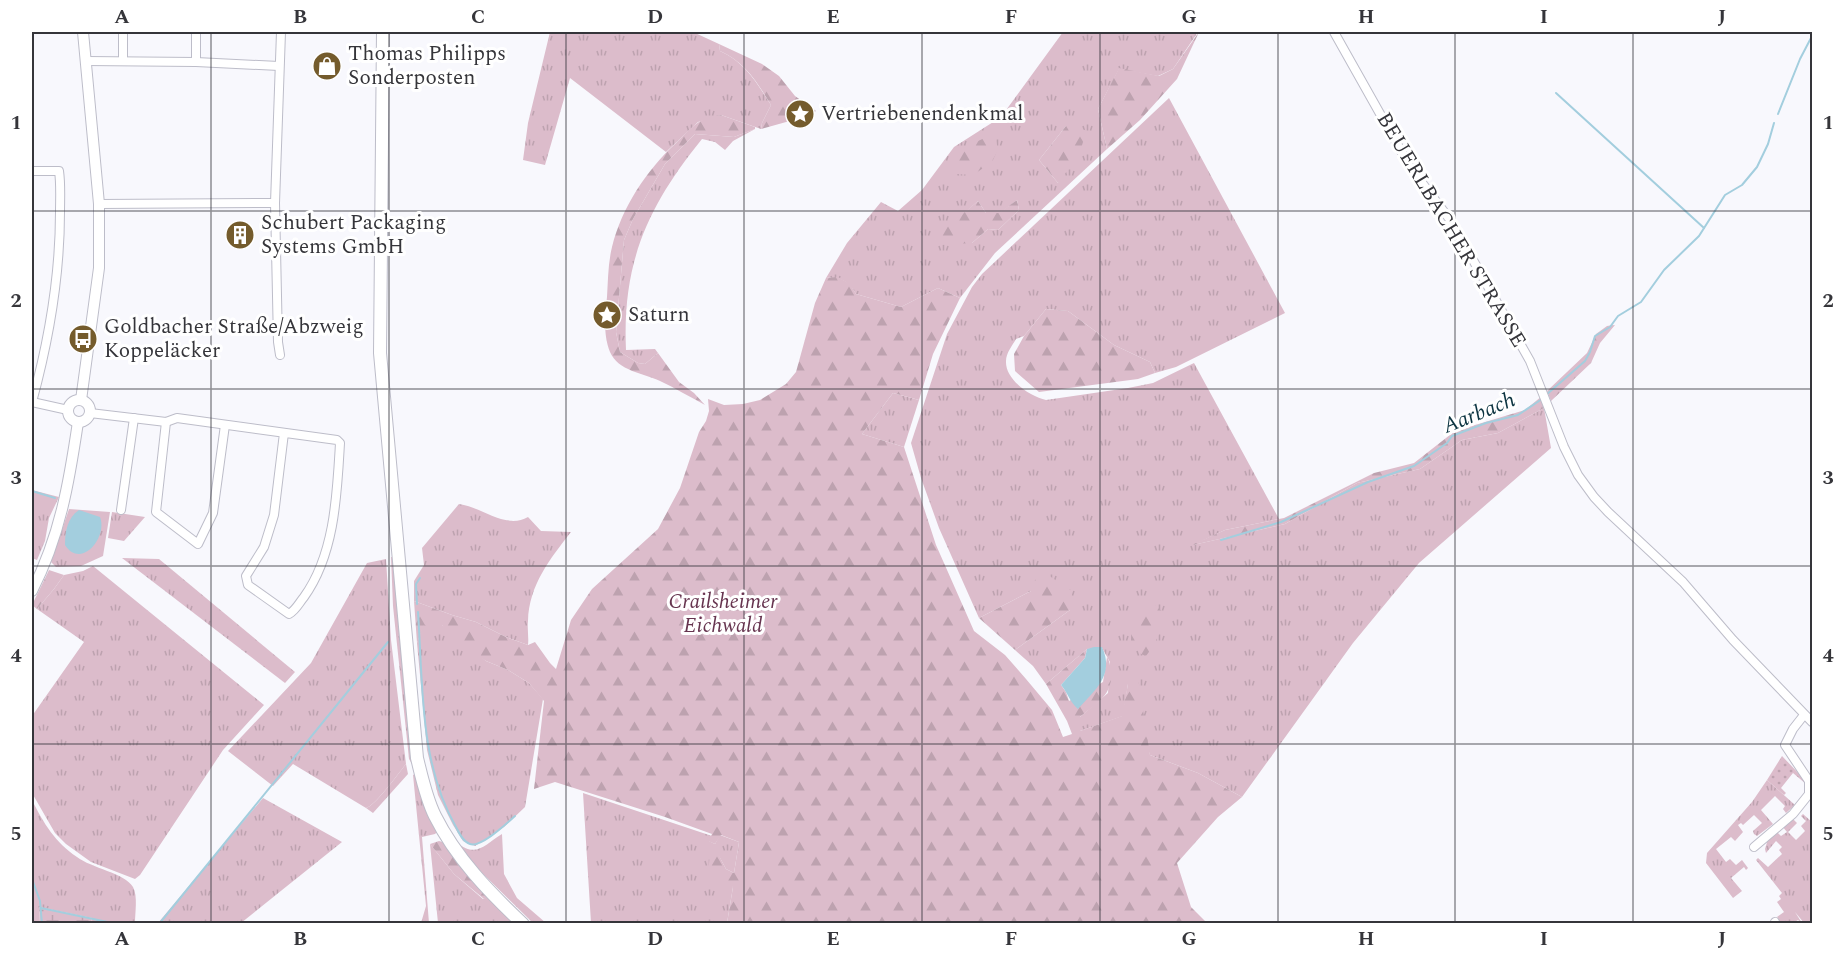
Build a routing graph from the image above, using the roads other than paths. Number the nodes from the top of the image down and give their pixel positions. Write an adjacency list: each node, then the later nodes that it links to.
1 (82, 32): 7 (street)
2 (123, 32): 8 (street)
3 (196, 32): 9 (street)
4 (281, 32): 10 (street)
5 (383, 32): 29 (main road)
6 (1334, 32): 26 (street, BEUERLBACHER STRASSE)
7 (86, 61): 8 (street); 13 (street)
8 (123, 61): 9 (street)
9 (196, 62): 10 (street)
10 (279, 66): 12 (street)
11 (32, 171): 16 (street)
12 (275, 203): 13 (street); 14 (street)
13 (99, 204): 15 (street)
14 (280, 355)
15 (81, 400): 17 (street); 18 (street)
16 (32, 402): 17 (street)
17 (68, 410): 20 (street)
18 (90, 413): 19 (street); 20 (street)
19 (134, 418): 21 (street); 24 (street)
20 (78, 422): 25 (street)
21 (166, 422): 22 (street); 22 (street)
22 (225, 425): 23 (street)
23 (284, 433): 23 (street)
24 (121, 510)
25 (32, 591)
26 (1804, 715): 27 (street, BEUERLBACHER STRASSE); 28 (street)
27 (1812, 722)
28 (1754, 847)
29 (523, 924)

